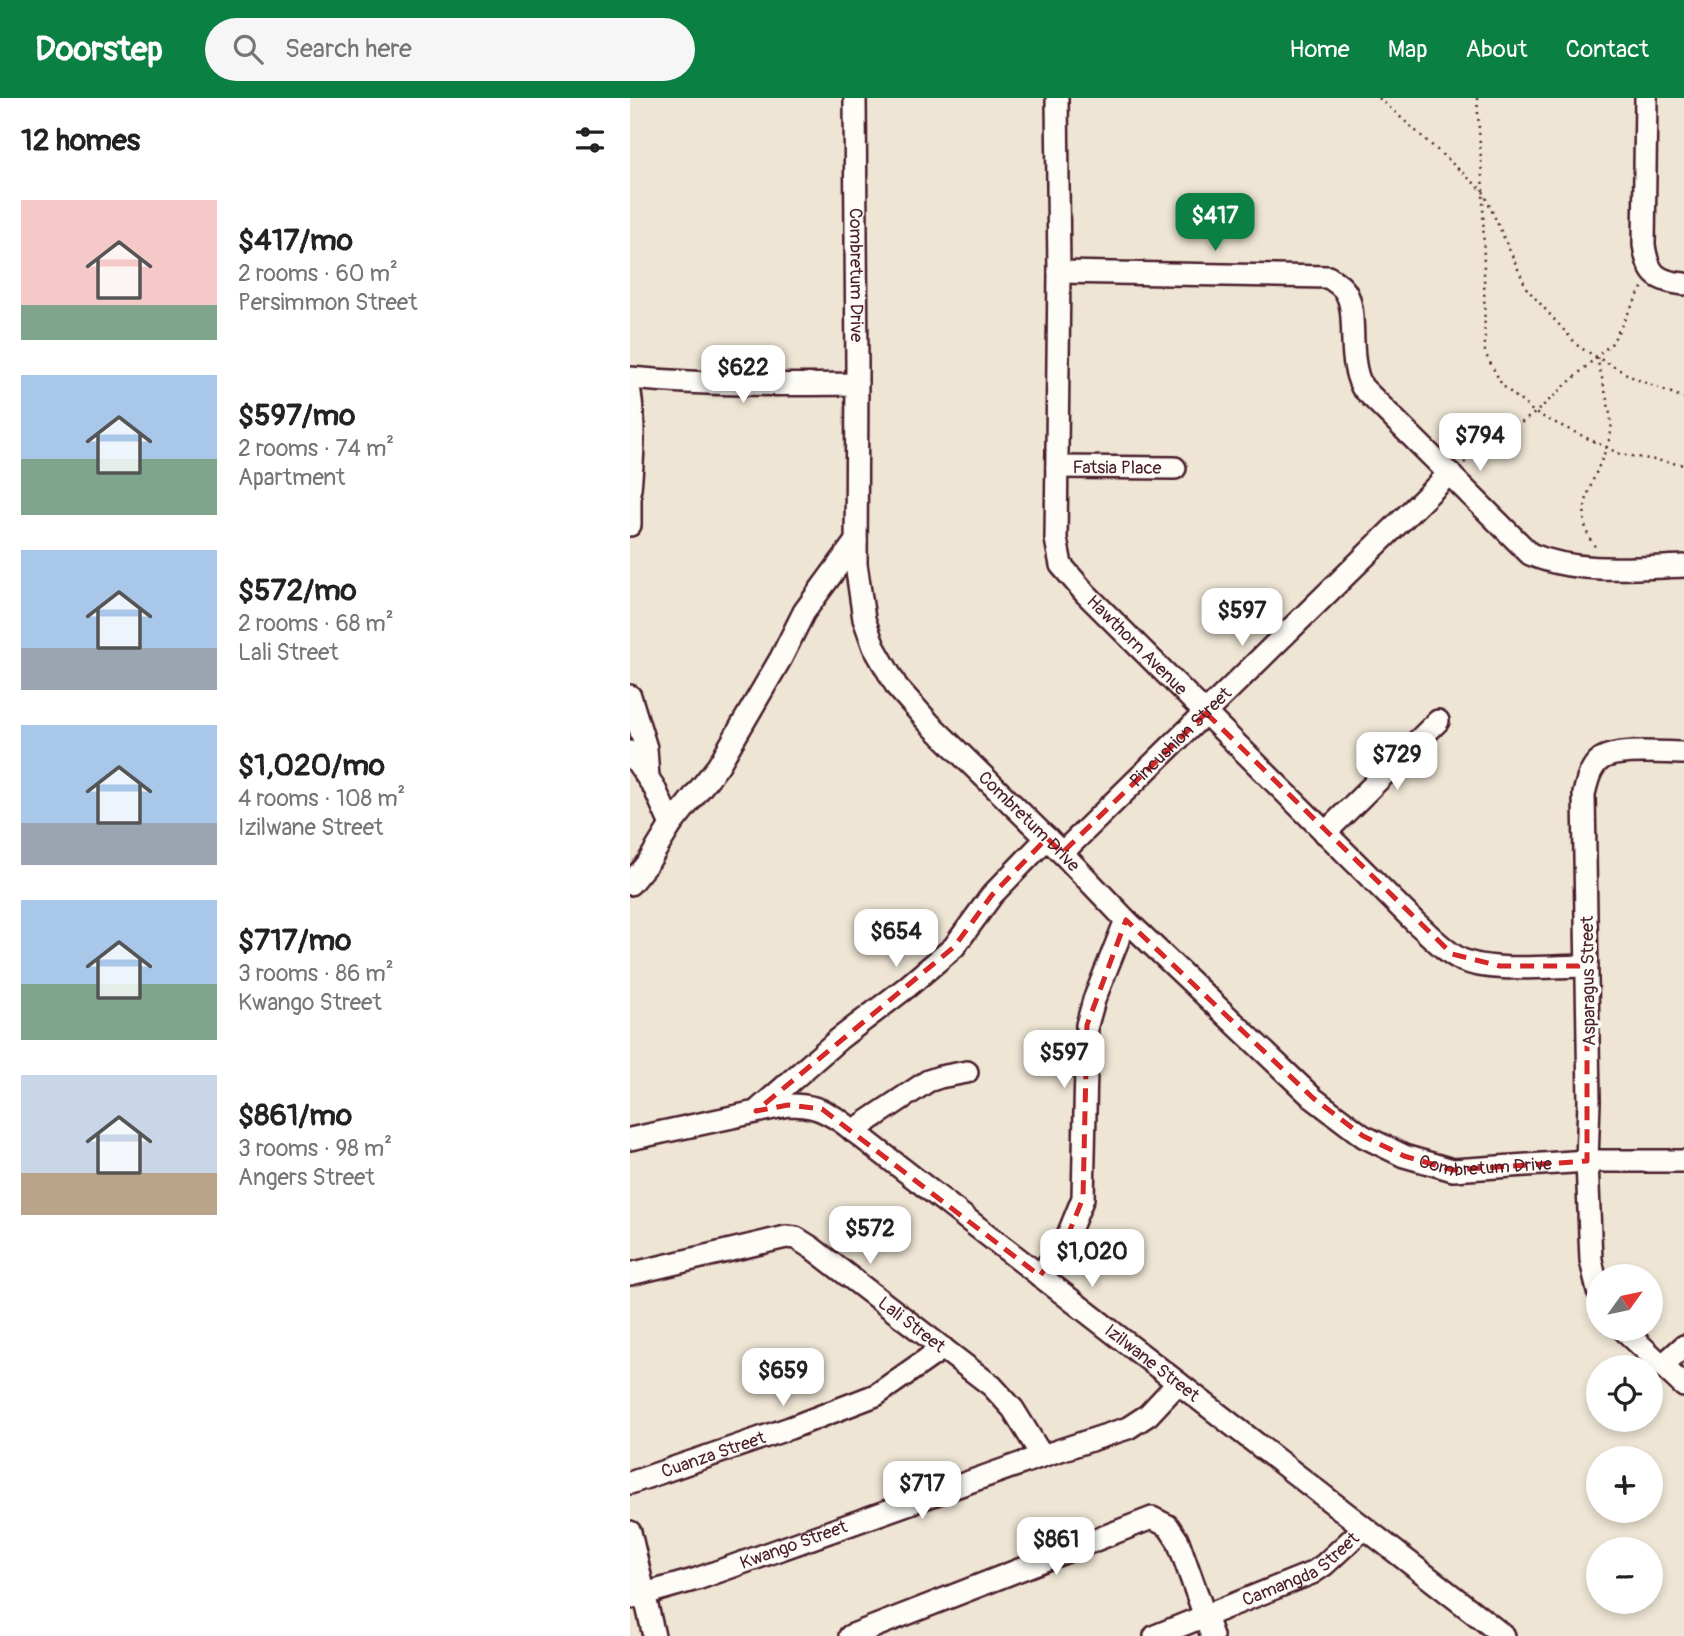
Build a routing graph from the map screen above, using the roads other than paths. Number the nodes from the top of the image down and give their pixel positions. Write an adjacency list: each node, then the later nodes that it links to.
1 (855, 98): 7 (street, Combretum Drive)
2 (1057, 98): 4 (street, Hawthorn Avenue)
3 (1646, 98): 5 (street)
4 (1059, 272): 9 (street, Hawthorn Avenue); 11 (street)
5 (1684, 284)
6 (630, 378): 7 (street)
7 (857, 384): 15 (street, Combretum Drive)
8 (630, 394): 12 (street)
9 (1057, 467): 10 (street, Fatsia Place); 18 (street, Hawthorn Avenue)
10 (1175, 468)
11 (1450, 473): 16 (street); 18 (street, Pincushion Street)
12 (630, 489)
13 (630, 499): 14 (street)
14 (630, 525)
15 (856, 541): 23 (street); 25 (street, Combretum Drive)
16 (1684, 566)
17 (630, 696): 22 (street)
18 (1206, 713): 24 (street, Hawthorn Avenue); 25 (street, Pincushion Street)
19 (1438, 721): 24 (street)
20 (630, 752): 22 (street)
21 (1684, 753): 28 (street, Asparagus Street)
22 (648, 778): 23 (street)
23 (671, 825): 26 (street)
24 (1325, 833): 28 (street, Hawthorn Avenue)
25 (1054, 846): 27 (street, Combretum Drive); 30 (street, Pincushion Street)
26 (630, 884)
27 (1126, 920): 33 (street, Combretum Drive); 37 (street)
28 (1587, 966): 33 (street, Asparagus Street)
29 (967, 1072): 31 (street)
30 (756, 1111): 31 (street, Izilwane Street); 32 (street, Izilwane Street)
31 (853, 1131): 37 (street, Izilwane Street)
32 (630, 1139)
33 (1587, 1161): 34 (street, Combretum Drive); 35 (street, Asparagus Street)
34 (1684, 1161)
35 (1592, 1264)
36 (630, 1274): 40 (street, Lali Street)
37 (1040, 1276): 43 (street, Izilwane Street)
38 (1636, 1341): 41 (street)
39 (1684, 1346): 42 (street)
40 (943, 1349): 45 (street, Lali Street); 46 (street, Cuanza Street)
41 (1651, 1355)
42 (1663, 1366): 44 (street)
43 (1178, 1383): 45 (street, Kwango Street); 47 (street, Izilwane Street)
44 (1684, 1386)
45 (1042, 1456): 49 (street, Kwango Street)
46 (630, 1483)
47 (1364, 1528): 50 (street, Camangda Street); 54 (street, Izilwane Street)
48 (630, 1532): 49 (street)
49 (637, 1597): 51 (street)
50 (1208, 1626): 52 (street); 53 (street, Camangda Street)
51 (654, 1636)
52 (850, 1636)
53 (1155, 1636)
54 (1504, 1636)

